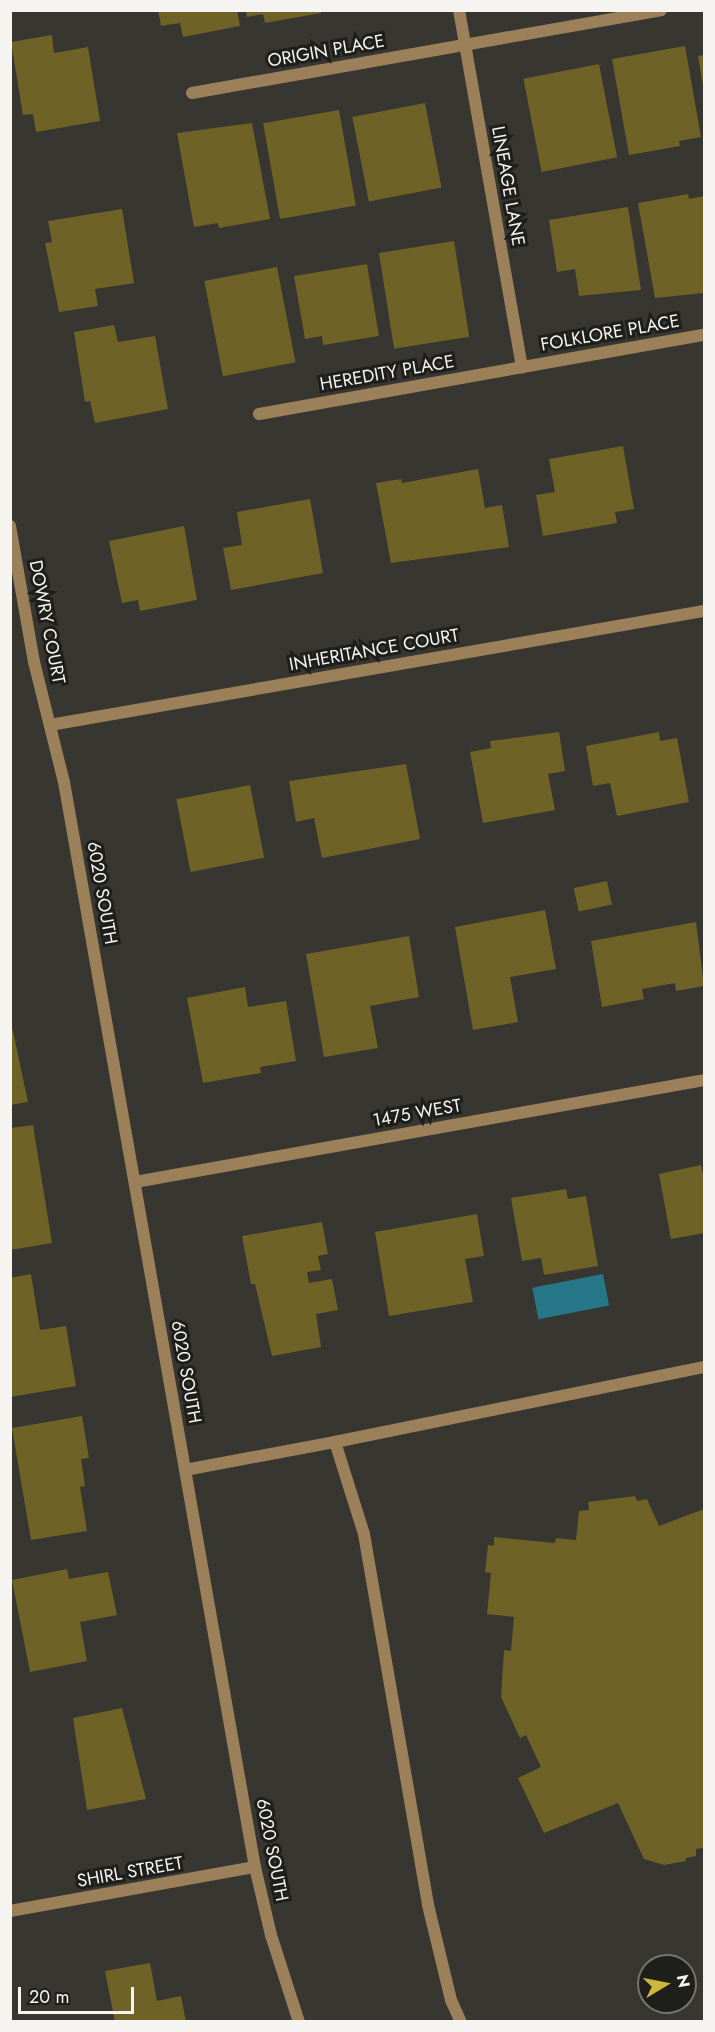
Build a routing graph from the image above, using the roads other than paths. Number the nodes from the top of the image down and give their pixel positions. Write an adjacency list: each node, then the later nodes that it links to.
1 (459, 10): 3 (street, LINEAGE LANE)
2 (661, 10): 3 (street, ORIGIN PLACE)
3 (465, 45): 4 (street, ORIGIN PLACE); 6 (street, LINEAGE LANE)
4 (192, 93)
5 (705, 335): 6 (street, FOLKLORE PLACE)
6 (522, 367): 7 (street, HEREDITY PLACE)
7 (259, 414)
8 (10, 526): 10 (street, DOWRY COURT)
9 (705, 610): 10 (street, INHERITANCE COURT)
10 (50, 725): 12 (street, 6020 SOUTH)
11 (705, 1080): 12 (street, 1475 WEST)
12 (135, 1182): 15 (street, 6020 SOUTH)
13 (705, 1367): 14 (street)
14 (336, 1442): 15 (street); 19 (street)
15 (185, 1470): 16 (street, 6020 SOUTH)
16 (255, 1868): 17 (street, SHIRL STREET); 18 (street, 6020 SOUTH)
17 (10, 1911)
18 (299, 2022)
19 (461, 2022)

